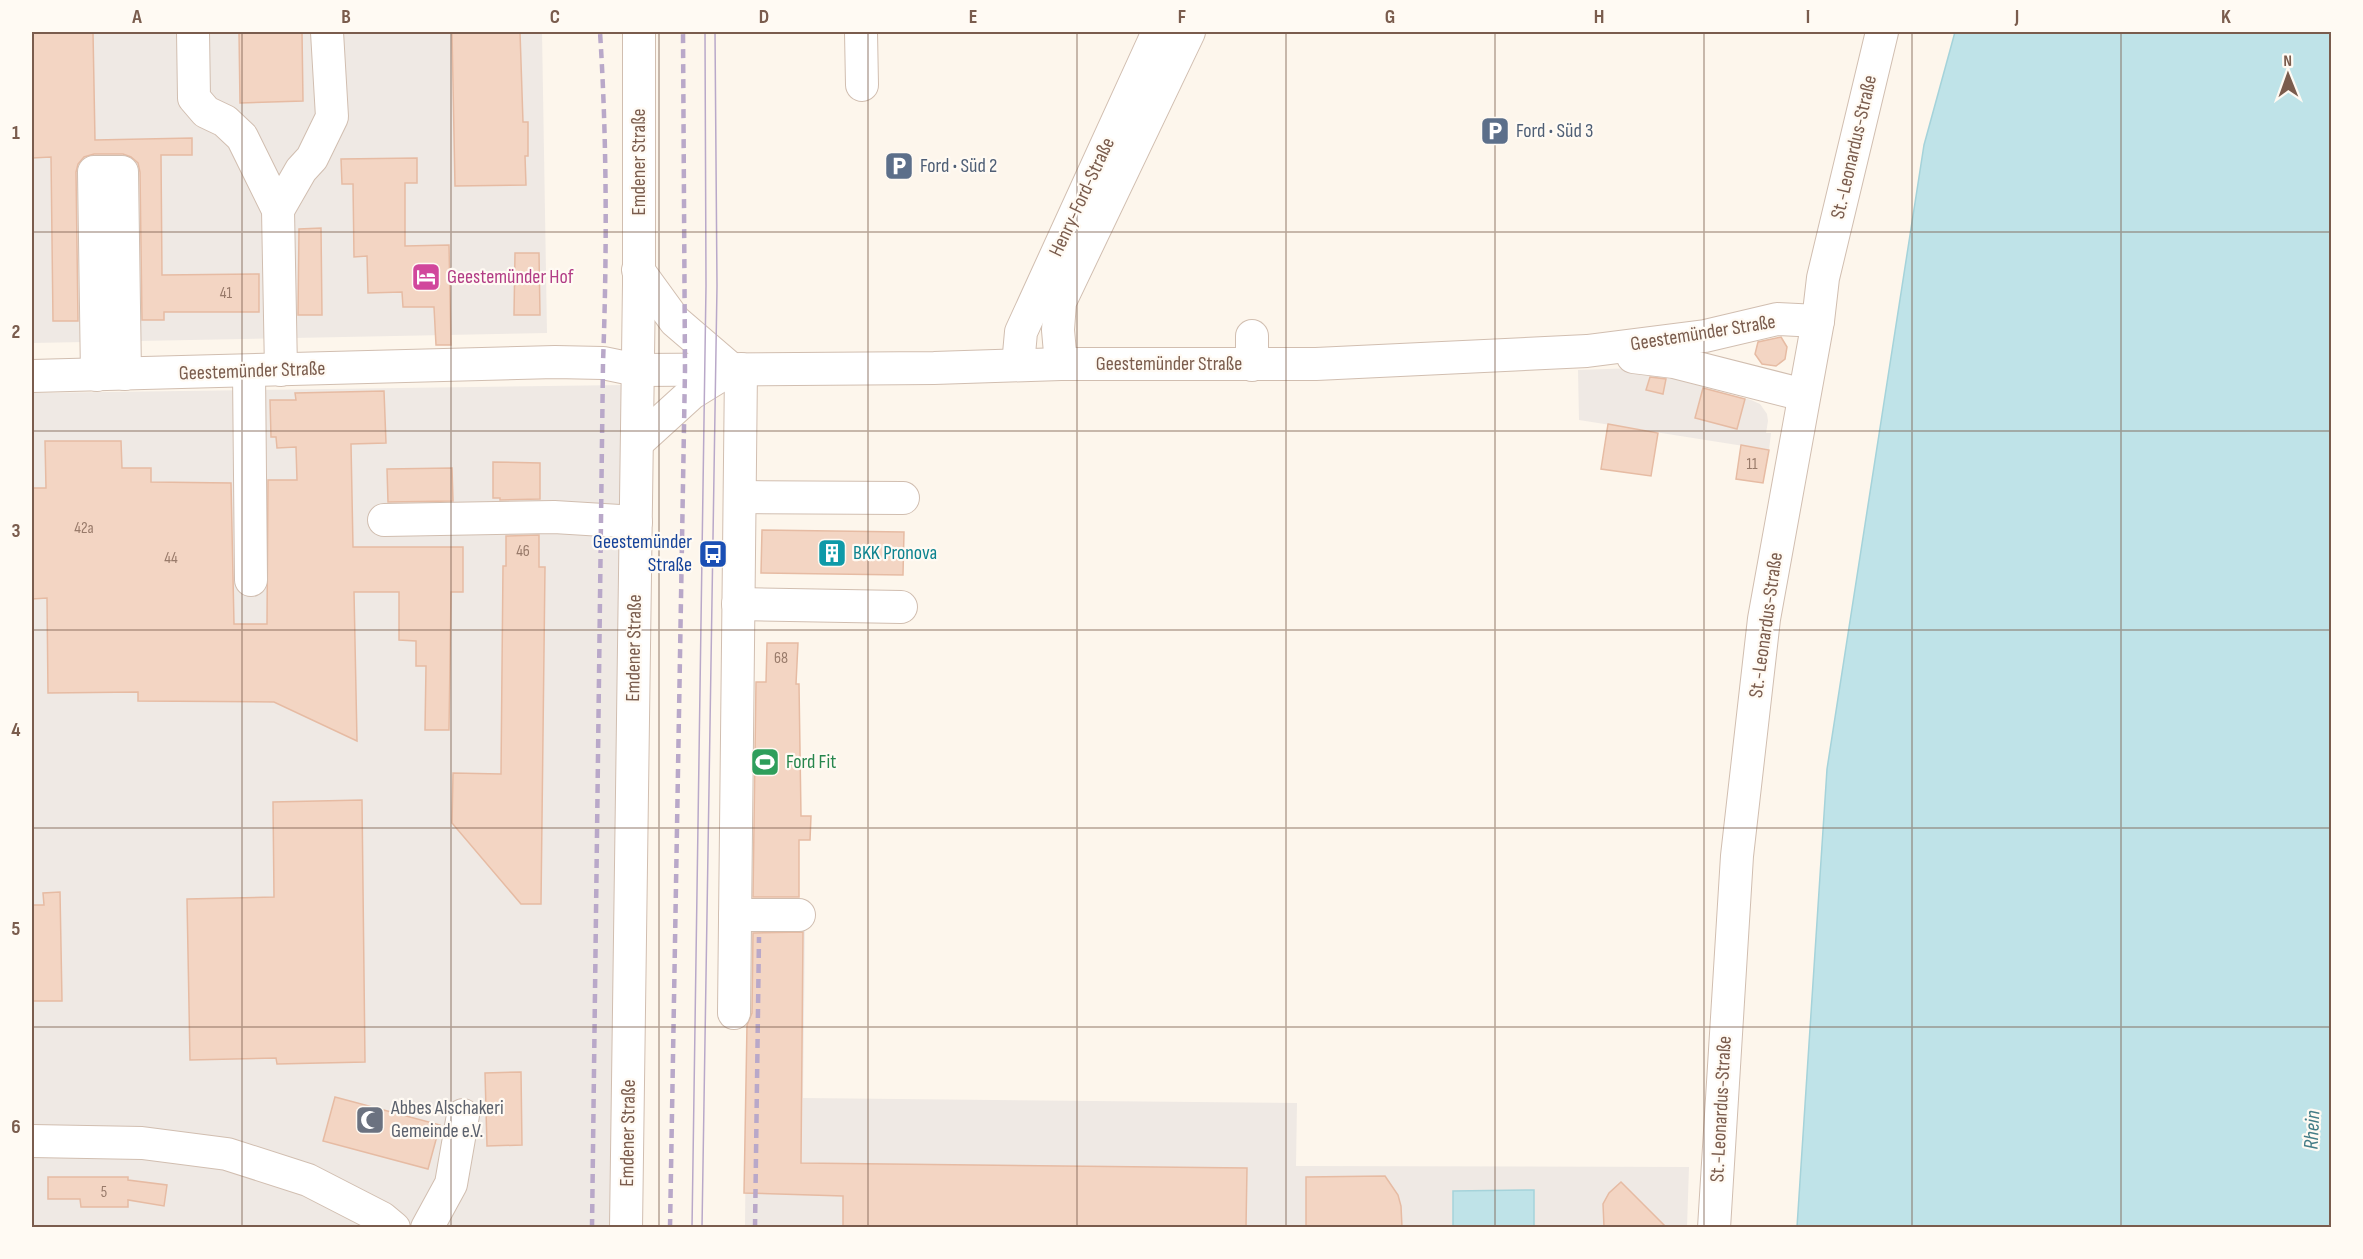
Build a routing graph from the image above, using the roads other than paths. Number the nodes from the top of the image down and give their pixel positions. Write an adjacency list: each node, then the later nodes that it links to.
1 (193, 32): 9 (street)
2 (327, 32): 9 (street)
3 (639, 32): 10 (street, Emdener Straße)
4 (861, 32): 8 (street)
5 (1158, 32): 14 (street, Henry-Ford-Straße)
6 (1189, 32): 13 (street, Henry-Ford-Straße)
7 (1878, 33): 11 (street, St.-Leonardus-Straße)
8 (862, 85)
9 (278, 210): 16 (street)
10 (639, 270): 15 (street); 17 (street, Emdener Straße)
11 (1818, 321): 12 (street, Geestemünder Straße); 21 (street, St.-Leonardus-Straße)
12 (1587, 351): 13 (street, Geestemünder Straße); 21 (street, Geestemünder Straße)
13 (1061, 364): 14 (street, Geestemünder Straße)
14 (1018, 365): 15 (street, Geestemünder Straße)
15 (736, 369): 17 (street, Geestemünder Straße); 22 (street); 23 (street)
16 (281, 370): 17 (street, Geestemünder Straße); 18 (street, Geestemünder Straße)
17 (637, 370): 22 (street, Emdener Straße)
18 (249, 371): 19 (street, Geestemünder Straße); 27 (street)
19 (111, 375): 19 (street); 20 (street, Geestemünder Straße)
20 (32, 376)
21 (1804, 395): 38 (street, St.-Leonardus-Straße)
22 (637, 443): 26 (street, Emdener Straße)
23 (740, 497): 24 (street); 28 (street)
24 (903, 498)
25 (384, 520): 26 (street)
26 (636, 522): 37 (street, Emdener Straße)
27 (251, 580)
28 (738, 604): 29 (street); 30 (street)
29 (901, 607)
30 (735, 915): 31 (street); 32 (street)
31 (799, 915)
32 (735, 1013)
33 (463, 1115): 36 (street)
34 (32, 1141): 35 (street)
35 (394, 1227)
36 (427, 1227)
37 (626, 1227)
38 (1714, 1227)

